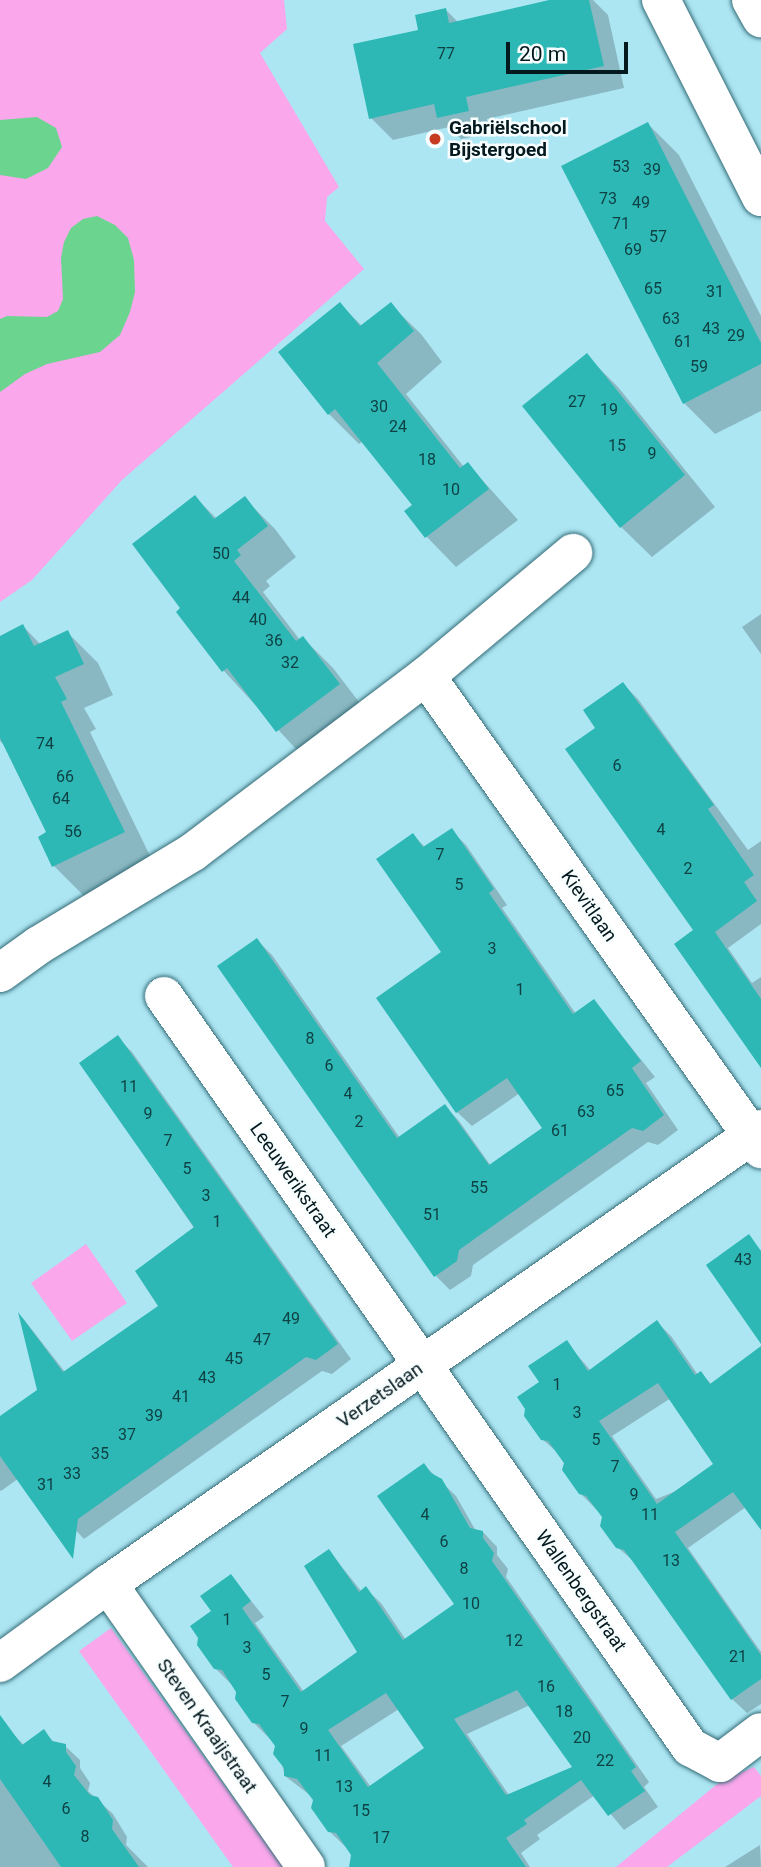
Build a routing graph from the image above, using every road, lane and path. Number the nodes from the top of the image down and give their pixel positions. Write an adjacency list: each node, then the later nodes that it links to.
1 (661, 0): 4 (street)
2 (751, 0): 3 (street)
3 (761, 18)
4 (761, 197)
5 (573, 553): 6 (street)
6 (426, 676): 7 (street); 9 (street, Kievitlaan)
7 (0, 973)
8 (164, 996): 10 (street, Leeuwerikstraat)
9 (758, 1138): 10 (street, Verzetslaan)
10 (423, 1365): 11 (street, Verzetslaan); 13 (street, Wallenbergstraat)
11 (108, 1584): 12 (street, Verzetslaan); 14 (street, Steven Kraaijstraat)
12 (0, 1663)
13 (761, 1732)
14 (306, 1867)

